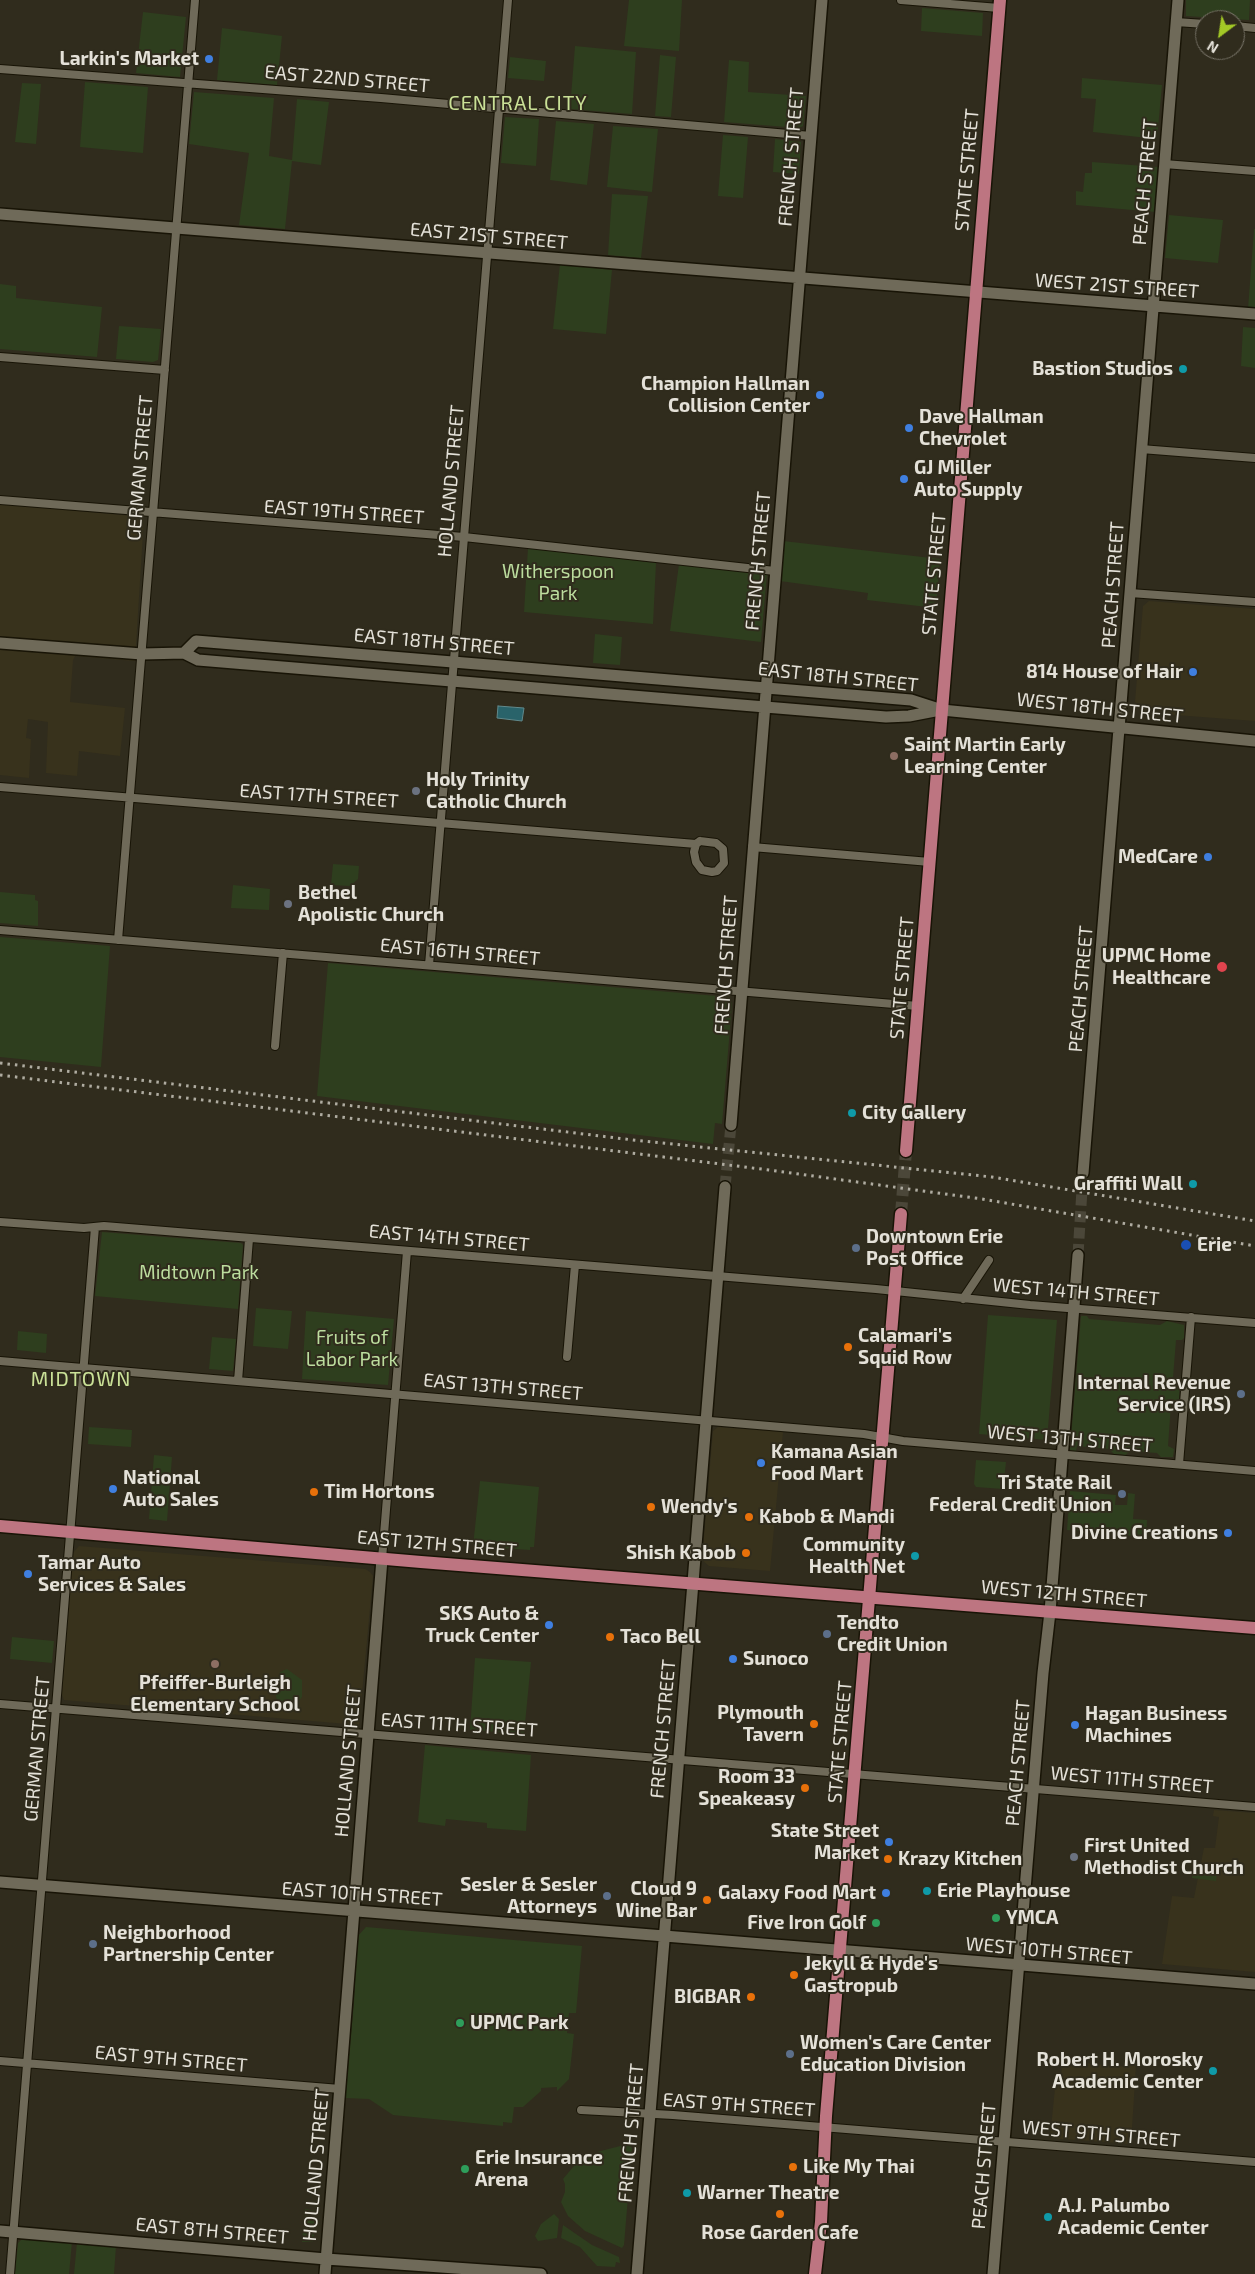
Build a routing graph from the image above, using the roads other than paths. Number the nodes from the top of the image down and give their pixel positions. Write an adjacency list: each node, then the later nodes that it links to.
1 (195, 0): 10 (street, GERMAN STREET)
2 (508, 0): 11 (street, HOLLAND STREET)
3 (822, 0): 12 (main road, FRENCH STREET)
4 (901, 0): 6 (street)
5 (1178, 0): 7 (main road, PEACH STREET)
6 (999, 4): 19 (main road, STATE STREET)
7 (1176, 22): 8 (street); 13 (main road, PEACH STREET)
8 (1195, 23)
9 (0, 69): 10 (street, EAST 22ND STREET)
10 (189, 83): 11 (street, EAST 22ND STREET); 16 (street, GERMAN STREET)
11 (499, 108): 12 (street, EAST 22ND STREET); 17 (street, HOLLAND STREET)
12 (811, 136): 18 (main road, FRENCH STREET)
13 (1164, 164): 14 (street); 20 (main road, PEACH STREET)
14 (1255, 171)
15 (0, 214): 16 (main road, EAST 21ST STREET)
16 (176, 228): 17 (main road, EAST 21ST STREET); 23 (street, GERMAN STREET)
17 (487, 253): 18 (main road, EAST 21ST STREET); 28 (street, HOLLAND STREET)
18 (799, 278): 19 (main road, EAST 21ST STREET); 29 (main road, FRENCH STREET)
19 (976, 292): 20 (main road, WEST 21ST STREET); 39 (main road, STATE STREET)
20 (1153, 306): 21 (main road, WEST 21ST STREET); 24 (main road, PEACH STREET)
21 (1255, 314)
22 (0, 357): 23 (street)
23 (165, 370): 27 (street, GERMAN STREET)
24 (1141, 449): 25 (street); 30 (main road, PEACH STREET)
25 (1255, 458)
26 (0, 500): 27 (street, EAST 19TH STREET)
27 (153, 513): 28 (street, EAST 19TH STREET); 34 (street, GERMAN STREET)
28 (464, 537): 29 (street, EAST 19TH STREET); 35 (street, HOLLAND STREET)
29 (775, 570): 37 (main road, FRENCH STREET)
30 (1130, 592): 31 (street); 40 (main road, PEACH STREET)
31 (1255, 602)
32 (0, 643): 34 (main road, EAST 18TH STREET)
33 (184, 653): 34 (main road, EAST 18TH STREET); 35 (main road, EAST 18TH STREET); 36 (main road, EAST 18TH STREET)
34 (142, 654): 43 (street, GERMAN STREET)
35 (454, 662): 36 (street, HOLLAND STREET); 37 (main road, EAST 18TH STREET)
36 (452, 681): 38 (main road, EAST 18TH STREET); 44 (street, HOLLAND STREET)
37 (765, 687): 38 (main road, FRENCH STREET); 39 (main road, EAST 18TH STREET)
38 (764, 707): 39 (main road, EAST 18TH STREET); 46 (main road, FRENCH STREET)
39 (942, 710): 40 (main road, WEST 18TH STREET); 47 (main road, STATE STREET)
40 (1120, 727): 41 (main road, WEST 18TH STREET); 57 (main road, PEACH STREET)
41 (1255, 741)
42 (0, 786): 43 (street, EAST 17TH STREET)
43 (130, 798): 44 (street, EAST 17TH STREET); 49 (street, GERMAN STREET)
44 (440, 822): 45 (street, EAST 17TH STREET); 51 (street, HOLLAND STREET)
45 (696, 844): 45 (street, EAST 17TH STREET)
46 (752, 847): 47 (street); 52 (main road, FRENCH STREET)
47 (930, 862): 53 (main road, STATE STREET)
48 (0, 930): 49 (street, EAST 16TH STREET)
49 (118, 940): 50 (street, EAST 16TH STREET)
50 (283, 953): 51 (street, EAST 16TH STREET); 54 (street)
51 (429, 965): 52 (street, EAST 16TH STREET)
52 (741, 991): 53 (street, EAST 16TH STREET); 55 (main road, FRENCH STREET)
53 (918, 1006): 56 (main road, STATE STREET)
54 (275, 1046)
55 (730, 1125)
56 (906, 1151)
57 (1083, 1173)
58 (726, 1187): 67 (main road, FRENCH STREET)
59 (901, 1214): 68 (main road, STATE STREET)
60 (0, 1222): 61 (street, EAST 14TH STREET)
61 (95, 1227): 62 (street, EAST 14TH STREET); 75 (street, GERMAN STREET)
62 (249, 1238): 63 (street, EAST 14TH STREET); 76 (street)
63 (407, 1251): 66 (street, EAST 14TH STREET); 77 (street, HOLLAND STREET)
64 (1078, 1255): 70 (main road, PEACH STREET)
65 (989, 1260): 69 (street)
66 (575, 1265): 67 (street, EAST 14TH STREET); 73 (street)
67 (718, 1276): 68 (street, EAST 14TH STREET); 78 (main road, FRENCH STREET)
68 (895, 1291): 69 (street, WEST 14TH STREET); 79 (main road, STATE STREET)
69 (963, 1299): 70 (street, WEST 14TH STREET)
70 (1074, 1309): 71 (street, WEST 14TH STREET); 80 (main road, PEACH STREET)
71 (1191, 1318): 72 (street, WEST 14TH STREET); 81 (street)
72 (1255, 1324)
73 (567, 1357)
74 (0, 1361): 75 (street, EAST 13TH STREET)
75 (84, 1368): 76 (street, EAST 13TH STREET); 84 (street, GERMAN STREET)
76 (238, 1381): 77 (street, EAST 13TH STREET)
77 (396, 1394): 78 (street, EAST 13TH STREET); 85 (street, HOLLAND STREET)
78 (706, 1421): 79 (street, EAST 13TH STREET); 86 (main road, FRENCH STREET)
79 (883, 1438): 80 (street, WEST 13TH STREET); 87 (main road, STATE STREET)
80 (1062, 1454): 81 (street, WEST 13TH STREET); 88 (main road, PEACH STREET)
81 (1179, 1464): 82 (street, WEST 13TH STREET)
82 (1255, 1471)
83 (0, 1526): 84 (main road, EAST 12TH STREET)
84 (71, 1531): 85 (main road, EAST 12TH STREET); 91 (street, GERMAN STREET)
85 (382, 1559): 86 (main road, EAST 12TH STREET); 92 (main road, HOLLAND STREET)
86 (693, 1584): 87 (main road, EAST 12TH STREET); 93 (main road, FRENCH STREET)
87 (871, 1598): 88 (main road, WEST 12TH STREET); 94 (main road, STATE STREET)
88 (1050, 1612): 89 (main road, WEST 12TH STREET); 95 (main road, PEACH STREET)
89 (1255, 1628)
90 (0, 1704): 91 (street, EAST 11TH STREET)
91 (56, 1709): 92 (street, EAST 11TH STREET); 98 (street, GERMAN STREET)
92 (368, 1734): 93 (street, EAST 11TH STREET); 99 (main road, HOLLAND STREET)
93 (678, 1759): 94 (street, EAST 11TH STREET); 100 (main road, FRENCH STREET)
94 (856, 1774): 95 (street, WEST 11TH STREET); 101 (main road, STATE STREET)
95 (1033, 1788): 96 (street, WEST 11TH STREET); 102 (main road, PEACH STREET)
96 (1255, 1807)
97 (0, 1882): 98 (main road, EAST 10TH STREET)
98 (42, 1886): 99 (main road, EAST 10TH STREET); 105 (street, GERMAN STREET)
99 (353, 1910): 100 (main road, EAST 10TH STREET); 106 (main road, HOLLAND STREET)
100 (664, 1937): 101 (main road, EAST 10TH STREET); 108 (main road, FRENCH STREET)
101 (840, 1951): 102 (main road, WEST 10TH STREET); 109 (main road, STATE STREET)
102 (1018, 1966): 103 (main road, WEST 10TH STREET); 110 (main road, PEACH STREET)
103 (1255, 1984)
104 (0, 2061): 105 (street, EAST 9TH STREET)
105 (28, 2063): 106 (street, EAST 9TH STREET); 113 (street, GERMAN STREET)
106 (340, 2089): 114 (main road, HOLLAND STREET)
107 (581, 2110): 108 (street, EAST 9TH STREET)
108 (651, 2114): 109 (street, EAST 9TH STREET); 118 (main road, FRENCH STREET)
109 (826, 2128): 110 (street, WEST 9TH STREET); 119 (main road, STATE STREET)
110 (1003, 2142): 111 (street, WEST 9TH STREET); 120 (main road, PEACH STREET)
111 (1255, 2162)
112 (0, 2230): 113 (main road, EAST 8TH STREET)
113 (14, 2232): 114 (main road, EAST 8TH STREET); 115 (street, GERMAN STREET)
114 (326, 2259): 116 (main road, HOLLAND STREET); 117 (main road, EAST 8TH STREET)
115 (10, 2274)
116 (325, 2274)
117 (541, 2274)
118 (637, 2274)
119 (815, 2274)
120 (993, 2274)

